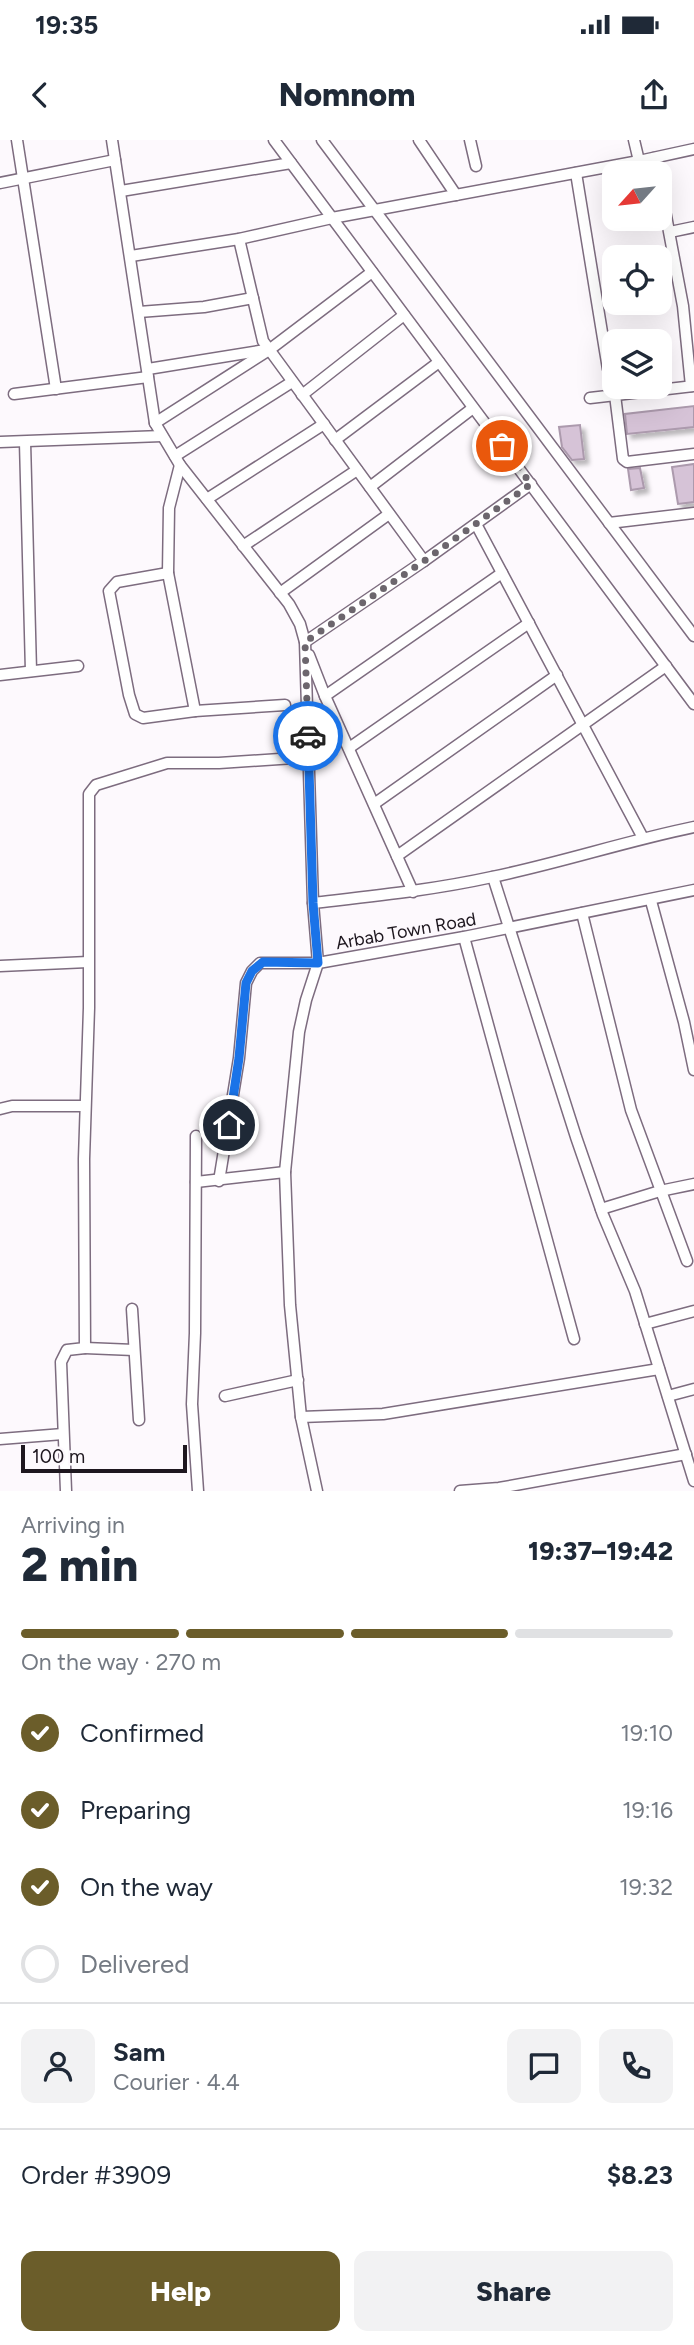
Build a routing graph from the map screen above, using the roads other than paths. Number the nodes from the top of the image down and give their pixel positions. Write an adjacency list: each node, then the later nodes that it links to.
1 (17, 140): 17 (street)
2 (112, 140): 10 (street)
3 (274, 140): 13 (street)
4 (322, 140): 21 (street)
5 (419, 140): 20 (street)
6 (470, 140): 14 (street)
7 (634, 140): 11 (street)
8 (694, 149): 9 (street)
9 (654, 158): 11 (street); 12 (street)
10 (116, 160): 17 (street); 19 (street)
11 (639, 161)
12 (655, 161)
13 (291, 163): 19 (street); 22 (street)
14 (476, 166)
15 (602, 168): 16 (street)
16 (576, 173): 20 (street); 32 (street)
17 (23, 180): 18 (street); 39 (street)
18 (0, 183)
19 (121, 191): 26 (street)
20 (456, 195): 21 (street)
21 (375, 210): 22 (street); 60 (street)
22 (332, 218): 25 (street); 27 (street)
23 (694, 227): 24 (street)
24 (670, 232): 29 (street)
25 (239, 239): 26 (street); 28 (street)
26 (131, 256): 30 (street)
27 (372, 272): 31 (street); 33 (street)
28 (253, 298): 30 (street); 33 (street)
29 (689, 306): 37 (street)
30 (139, 312): 35 (street)
31 (404, 315): 34 (street); 41 (street)
32 (602, 332)
33 (269, 350): 35 (street); 36 (street); 46 (street)
34 (439, 362): 45 (street); 49 (street)
35 (148, 373): 39 (street); 46 (street)
36 (292, 382): 41 (street); 53 (street)
37 (692, 386): 38 (street)
38 (672, 388)
39 (56, 389): 40 (street)
40 (14, 394)
41 (302, 395): 47 (street)
42 (602, 397): 43 (street)
43 (590, 398)
44 (616, 399): 52 (street)
45 (473, 408): 55 (street); 56 (street)
46 (155, 423): 48 (street)
47 (324, 425): 49 (street); 57 (street)
48 (162, 436): 51 (street); 53 (street)
49 (335, 440): 54 (street)
50 (0, 442): 51 (street)
51 (25, 442): 72 (street)
52 (694, 454)
53 (177, 460): 57 (street); 64 (street)
54 (357, 470): 56 (street); 62 (street)
55 (531, 484): 61 (street); 71 (street)
56 (370, 487): 59 (street)
57 (206, 499): 62 (street)
58 (694, 513): 60 (street)
59 (389, 514): 63 (street); 66 (street)
60 (609, 523): 68 (street)
61 (476, 524): 63 (street); 65 (street)
62 (243, 546): 66 (street)
63 (424, 561): 69 (street)
64 (168, 573): 78 (street); 78 (street)
65 (502, 573): 67 (street); 75 (street)
66 (280, 593): 69 (street)
67 (529, 623): 74 (street); 80 (street)
68 (694, 636)
69 (305, 644): 75 (street); 81 (street)
70 (78, 666): 72 (street)
71 (666, 666): 76 (street); 79 (street)
72 (31, 671): 73 (street)
73 (0, 675)
74 (556, 675): 79 (street); 82 (street)
75 (324, 696): 80 (street)
76 (694, 704)
77 (285, 705): 78 (street)
78 (195, 711)
79 (583, 724): 84 (street); 85 (street)
80 (349, 748): 82 (street)
81 (309, 757): 90 (street); 94 (street)
82 (374, 804): 85 (street)
83 (694, 827): 84 (street)
84 (643, 838): 86 (street)
85 (397, 856): 88 (street)
86 (493, 877): 88 (street); 92 (street)
87 (694, 890): 89 (street, Arbab Town Road)
88 (414, 892): 90 (street)
89 (651, 901): 91 (street, Arbab Town Road); 97 (street)
90 (313, 903): 95 (street)
91 (582, 913): 92 (street, Arbab Town Road); 105 (street)
92 (510, 927): 93 (street, Arbab Town Road); 106 (street)
93 (464, 937): 95 (street, Arbab Town Road); 111 (street)
94 (88, 962): 96 (street); 98 (street)
95 (318, 963): 101 (street); 102 (street, Arbab Town Road)
96 (0, 965)
97 (694, 1070)
98 (85, 1106): 99 (street); 112 (street)
99 (0, 1108)
100 (196, 1136): 103 (street)
101 (285, 1172): 102 (street); 115 (street)
102 (219, 1181): 103 (street)
103 (195, 1182): 126 (street)
104 (694, 1184): 105 (street)
105 (660, 1191): 106 (street); 107 (street)
106 (601, 1209): 110 (street)
107 (687, 1261)
108 (132, 1309): 113 (street)
109 (694, 1311): 110 (street)
110 (645, 1324): 114 (street)
111 (575, 1339)
112 (85, 1348): 113 (street); 121 (street)
113 (134, 1350): 120 (street)
114 (659, 1369): 118 (street); 119 (street)
115 (298, 1380): 117 (street); 119 (street)
116 (694, 1389): 118 (street)
117 (225, 1396)
118 (668, 1396): 123 (street)
119 (301, 1417): 127 (street)
120 (139, 1420)
121 (64, 1434): 122 (street); 125 (street)
122 (0, 1439)
123 (687, 1454): 124 (street); 128 (street)
124 (694, 1481)
125 (66, 1491)
126 (198, 1491)
127 (317, 1491)
128 (460, 1491)

